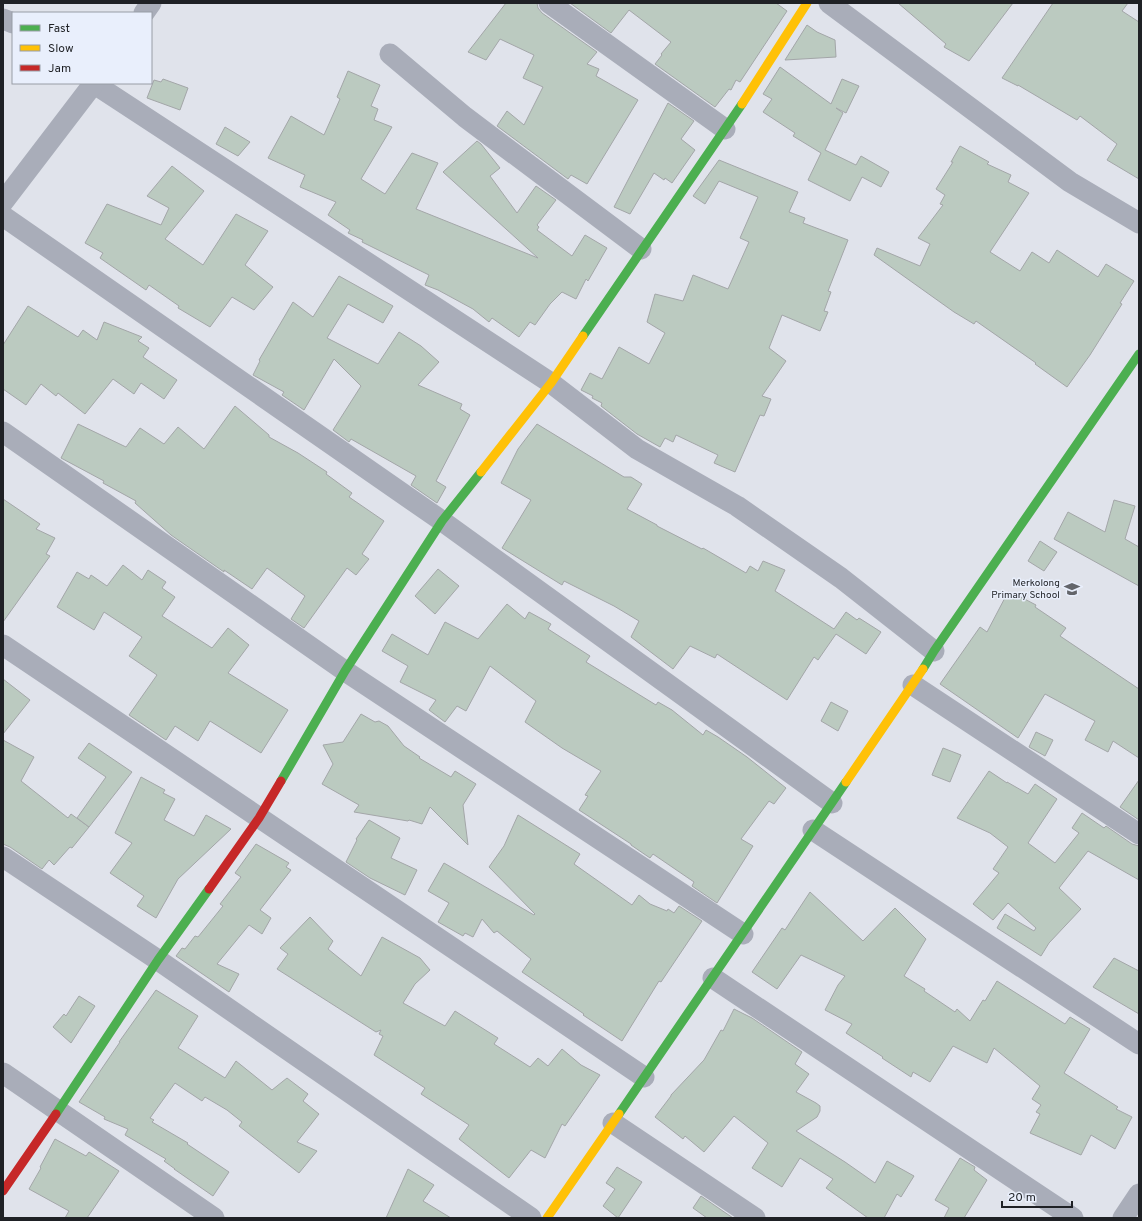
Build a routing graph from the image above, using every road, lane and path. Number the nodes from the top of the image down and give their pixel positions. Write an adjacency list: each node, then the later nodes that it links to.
1 (151, 3): 5 (street)
2 (549, 3): 9 (street)
3 (806, 3): 9 (street)
4 (829, 3): 12 (street)
5 (145, 12)
6 (390, 54): 13 (street)
7 (92, 84): 10 (street)
8 (95, 84): 15 (street)
9 (725, 128): 13 (street)
10 (3, 202)
11 (3, 216): 17 (street)
12 (1139, 223)
13 (641, 250): 15 (street)
14 (1139, 354): 19 (street)
15 (551, 383): 17 (street); 19 (street)
16 (3, 432): 20 (street)
17 (442, 521): 20 (street); 22 (street)
18 (3, 645): 23 (street)
19 (934, 651): 21 (street)
20 (345, 671): 23 (street); 27 (street)
21 (913, 686): 22 (street); 25 (street)
22 (832, 803): 24 (street)
23 (259, 818): 28 (street); 32 (street)
24 (813, 830): 27 (street); 30 (street)
25 (1139, 834)
26 (3, 857): 28 (street)
27 (743, 934): 29 (street)
28 (158, 960): 33 (street); 38 (street)
29 (712, 978): 32 (street); 41 (street)
30 (1139, 1044)
31 (3, 1074): 33 (street)
32 (644, 1077): 34 (street)
33 (58, 1111): 35 (street); 37 (street)
34 (613, 1123): 39 (street); 40 (street)
35 (3, 1191)
36 (1139, 1194): 42 (street)
37 (214, 1218)
38 (531, 1218)
39 (547, 1218)
40 (755, 1218)
41 (1073, 1218)
42 (1123, 1218)

